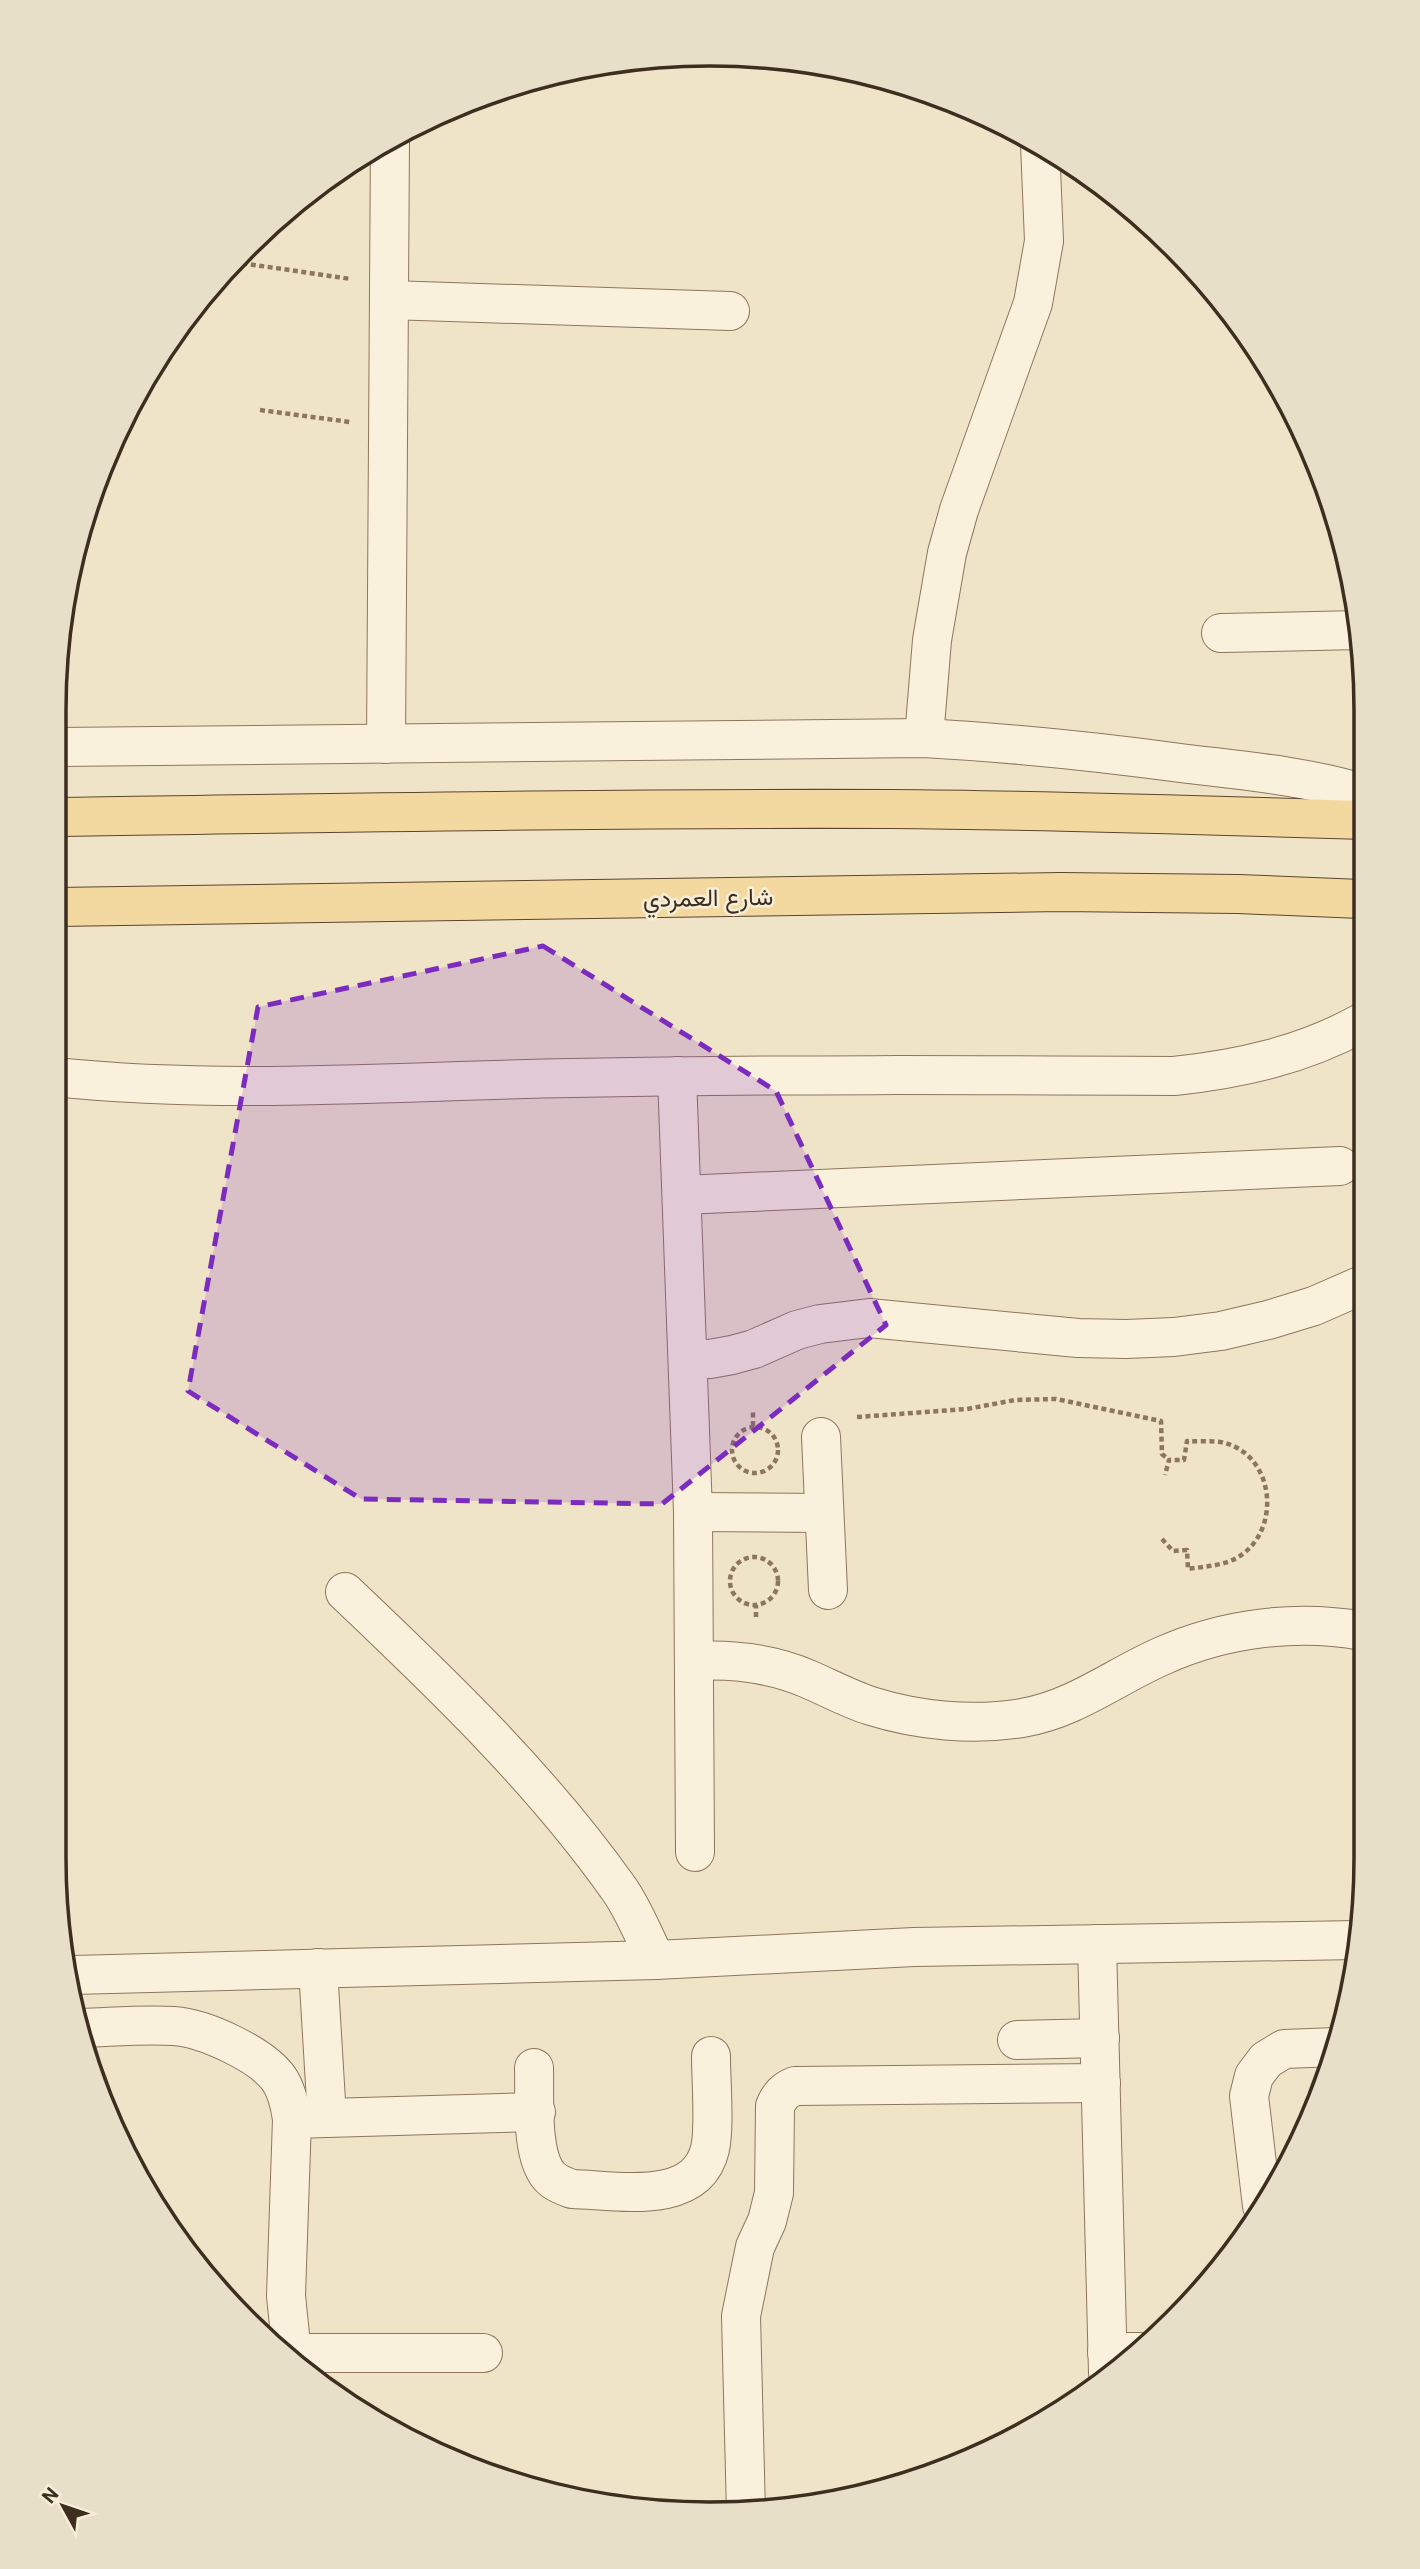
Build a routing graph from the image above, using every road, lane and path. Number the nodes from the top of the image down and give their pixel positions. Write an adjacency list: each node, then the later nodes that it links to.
1 (390, 152): 4 (street)
2 (1041, 158): 10 (street)
3 (246, 264): 4 (path)
4 (389, 292): 5 (street); 7 (street)
5 (730, 311)
6 (260, 410): 7 (path)
7 (388, 428): 11 (street)
8 (1348, 629): 9 (street)
9 (1221, 633)
10 (924, 738): 11 (street); 13 (street)
11 (386, 744): 12 (street)
12 (66, 747)
13 (1354, 791)
14 (66, 817): 15 (main road)
15 (1354, 820)
16 (1354, 899): 17 (main road, شارع العمردي)
17 (66, 907)
18 (1354, 1027): 19 (street)
19 (677, 1076): 20 (street); 22 (street)
20 (66, 1078)
21 (1340, 1166): 22 (street)
22 (682, 1195): 24 (street)
23 (1354, 1289): 24 (street)
24 (688, 1358): 30 (street)
25 (753, 1409): 26 (path)
26 (753, 1426): 26 (path)
27 (821, 1437): 28 (path); 31 (street)
28 (1169, 1460): 29 (path); 32 (path)
29 (1165, 1475)
30 (693, 1512): 31 (street); 38 (street)
31 (824, 1513): 33 (street)
32 (1162, 1539)
33 (828, 1590)
34 (345, 1592): 42 (street)
35 (756, 1605): 35 (path); 36 (path)
36 (756, 1618)
37 (1354, 1629): 38 (street)
38 (694, 1661): 39 (street)
39 (695, 1852)
40 (1348, 1940): 41 (street)
41 (1097, 1944): 42 (street); 46 (street)
42 (656, 1960): 43 (street)
43 (318, 1968): 44 (street); 53 (street)
44 (77, 1975)
45 (89, 2028): 53 (street)
46 (1100, 2038): 47 (street); 51 (street)
47 (1017, 2040)
48 (1325, 2048): 54 (street)
49 (711, 2056): 52 (street)
50 (534, 2068): 52 (street)
51 (1101, 2083): 58 (street); 59 (street)
52 (536, 2112): 53 (street)
53 (310, 2119): 55 (street)
54 (1260, 2192)
55 (291, 2348)
56 (298, 2353): 57 (street)
57 (483, 2353)
58 (1119, 2356)
59 (746, 2501)

